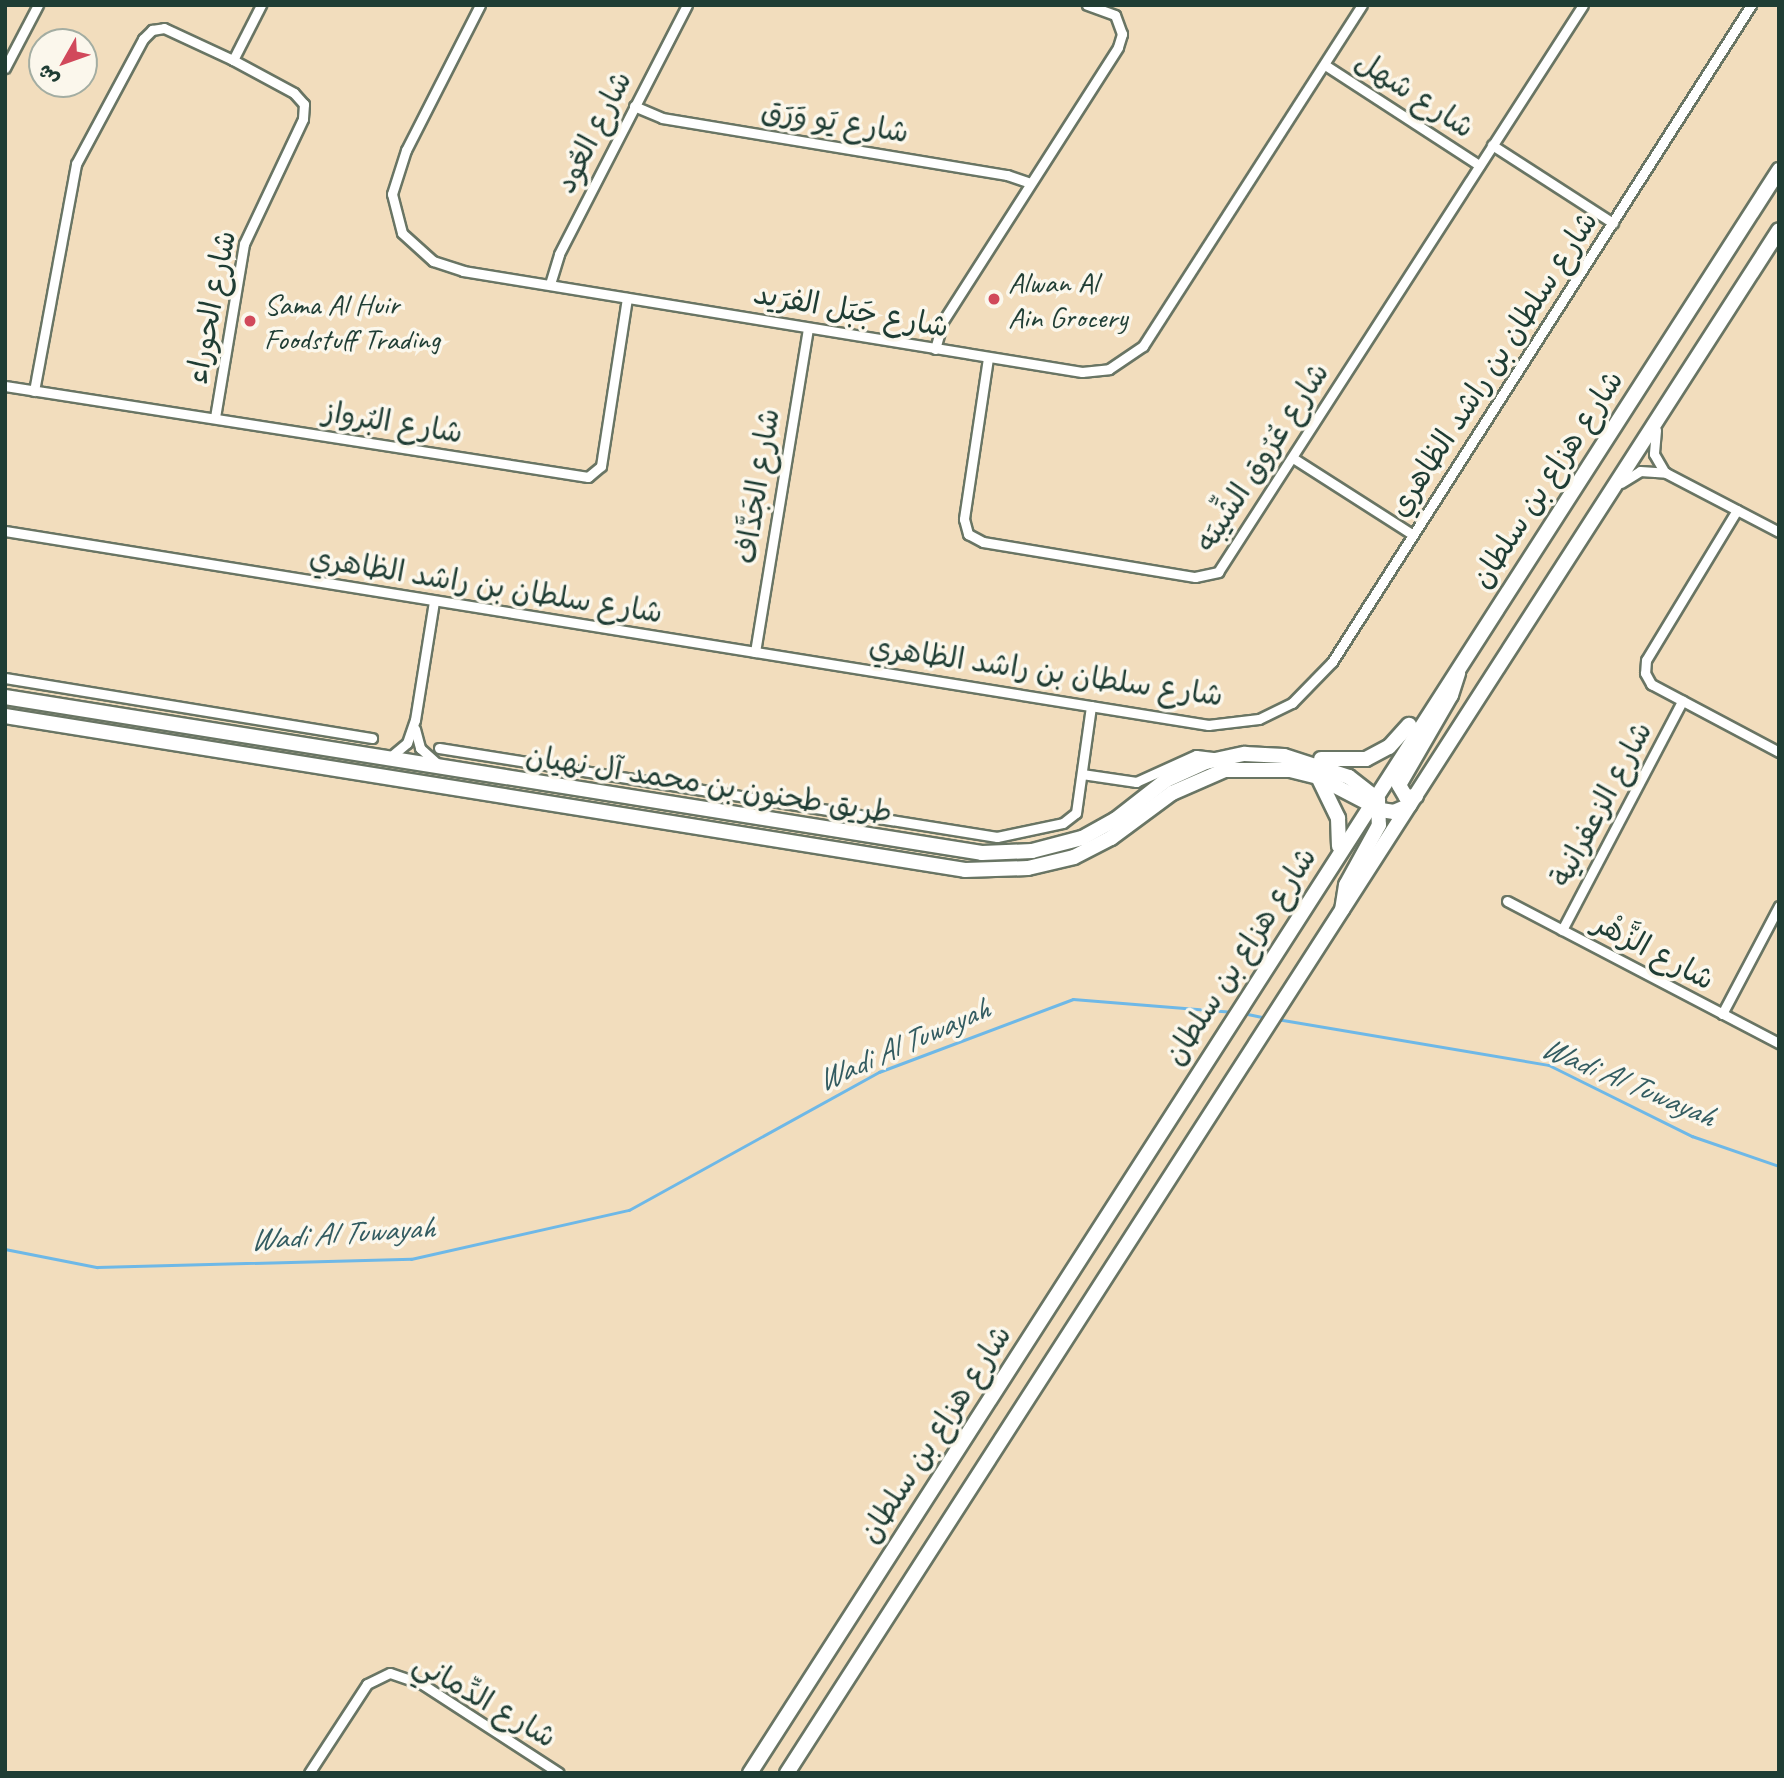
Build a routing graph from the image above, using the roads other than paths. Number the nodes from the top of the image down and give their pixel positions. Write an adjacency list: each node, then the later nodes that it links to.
1 (38, 5): 11 (street)
2 (261, 5): 9 (street)
3 (480, 5): 19 (street, شارع جَبَل الفرَيد)
4 (687, 5): 12 (street, شارع العُود)
5 (1087, 5): 16 (street)
6 (1362, 5): 10 (street, شارع جَبَل الفرَيد)
7 (1583, 5): 13 (street, شارع عُرُوق الشِّيبَه)
8 (1751, 5): 17 (street, شارع سلطان بن راشد الظاهري)
9 (233, 60): 25 (street, شارع الحوراء); 27 (street, شارع الحوراء)
10 (1325, 65): 14 (street, شارع شهل); 23 (street, شارع جَبَل الفرَيد)
11 (5, 68)
12 (634, 106): 16 (street, شارع يَو وَرَق); 19 (street, شارع العُود)
13 (1492, 145): 14 (street, شارع عُرُوق الشِّيبَه); 17 (street)
14 (1479, 165): 28 (street, شارع عُرُوق الشِّيبَه)
15 (1779, 170): 37 (main road, شارع هزاع بن سلطان)
16 (1030, 183): 22 (street)
17 (1614, 223): 34 (street, شارع سلطان بن راشد الظاهري)
18 (1779, 230): 26 (main road, شارع هزاع بن سلطان)
19 (550, 284): 20 (street, شارع جَبَل الفرَيد)
20 (627, 298): 21 (street, شارع جَبَل الفرَيد); 27 (street, شارع البُرواز)
21 (807, 328): 22 (street, شارع جَبَل الفرَيد); 36 (street, شارع الجَدَّاف)
22 (935, 349): 23 (street, شارع جَبَل الفرَيد)
23 (988, 358): 28 (street, شارع عُرُوق الشِّيبَه)
24 (5, 386): 25 (street, شارع البُرواز)
25 (34, 391): 27 (street, شارع البُرواز)
26 (1661, 414): 29 (street); 30 (main road, شارع هزاع بن سلطان)
27 (215, 418)
28 (1293, 458): 34 (street)
29 (1666, 472): 30 (street); 31 (street)
30 (1605, 499): 59 (main road, شارع هزاع بن سلطان)
31 (1737, 510): 33 (street); 41 (street)
32 (5, 531): 35 (street, شارع سلطان بن راشد الظاهري)
33 (1779, 532)
34 (1412, 534): 42 (street, شارع سلطان بن راشد الظاهري)
35 (434, 602): 36 (street, شارع سلطان بن راشد الظاهري); 46 (street)
36 (755, 652): 42 (street, شارع سلطان بن راشد الظاهري)
37 (1458, 664): 52 (main road); 59 (main road); 61 (main road, شارع هزاع بن سلطان)
38 (5, 678): 39 (street)
39 (77, 690): 43 (street); 44 (street); 49 (street)
40 (5, 697): 43 (main road, طريق طحنون بن محمد آل نهيان)
41 (1682, 701): 51 (street); 70 (street, شارع الزعفرانية)
42 (1091, 706): 56 (street)
43 (64, 707): 44 (main road, طريق طحنون بن محمد آل نهيان)
44 (84, 710): 47 (main road, طريق طحنون بن محمد آل نهيان)
45 (5, 716): 48 (main road, طريق طحنون بن محمد آل نهيان)
46 (415, 720): 53 (street); 55 (street)
47 (160, 721): 48 (main road); 53 (main road, طريق طحنون بن محمد آل نهيان)
48 (45, 722): 65 (main road, طريق طحنون بن محمد آل نهيان)
49 (372, 738)
50 (439, 748): 58 (street)
51 (1779, 752)
52 (1271, 754): 54 (main road, طريق طحنون بن محمد آل نهيان); 61 (main road, طريق طحنون بن محمد آل نهيان)
53 (389, 758): 55 (main road, طريق طحنون بن محمد آل نهيان)
54 (1220, 759): 56 (street); 64 (main road, طريق طحنون بن محمد آل نهيان)
55 (440, 766): 62 (main road, طريق طحنون بن محمد آل نهيان)
56 (1083, 774): 60 (street)
57 (1318, 777): 61 (main road, طريق طحنون بن محمد آل نهيان); 65 (main road, طريق طحنون بن محمد آل نهيان); 66 (main road)
58 (757, 799): 60 (street); 62 (street)
59 (1414, 800): 61 (main road); 69 (main road, شارع هزاع بن سلطان)
60 (779, 803): 63 (street)
61 (1375, 803): 66 (main road, شارع هزاع بن سلطان); 69 (main road)
62 (744, 816): 63 (main road, طريق طحنون بن محمد آل نهيان)
63 (781, 822): 64 (main road, طريق طحنون بن محمد آل نهيان)
64 (888, 839): 65 (main road)
65 (780, 841)
66 (1339, 851): 75 (main road, شارع هزاع بن سلطان)
67 (1507, 901): 70 (street, شارع الزَّهْر)
68 (1779, 906): 71 (street)
69 (1343, 912): 76 (main road, شارع هزاع بن سلطان)
70 (1562, 930): 71 (street, شارع الزَّهْر)
71 (1722, 1014): 72 (street, شارع الزَّهْر)
72 (1779, 1043)
73 (309, 1773): 74 (street, شارع الدِّماني)
74 (559, 1773)
75 (750, 1773)
76 (787, 1773)

